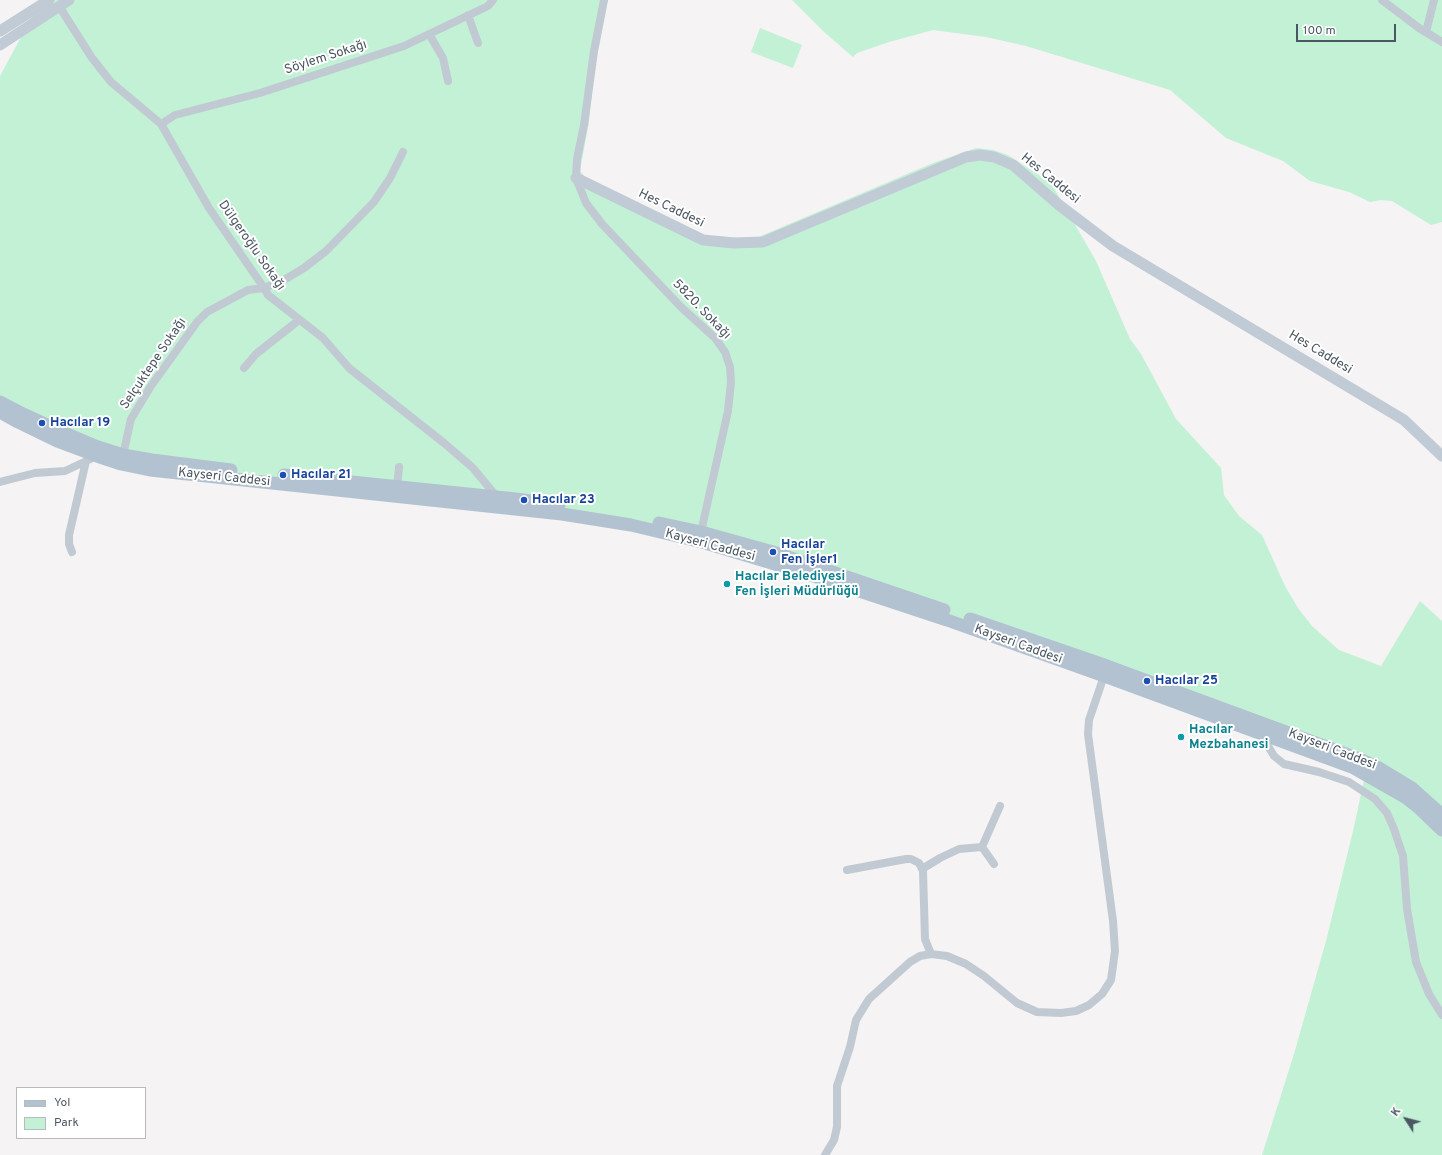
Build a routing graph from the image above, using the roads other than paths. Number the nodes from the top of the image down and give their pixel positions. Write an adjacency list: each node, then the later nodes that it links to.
1 (49, 0): 9 (street)
2 (70, 0): 7 (street)
3 (493, 0): 8 (street, Söylem Sokağı)
4 (604, 0): 18 (street)
5 (1382, 0): 10 (street)
6 (1434, 0): 10 (street)
7 (59, 6): 14 (street); 16 (street, Dülgeroğlu Sokağı)
8 (468, 15): 11 (street, Söylem Sokağı); 13 (street)
9 (0, 31)
10 (1426, 32): 12 (street)
11 (429, 34): 15 (street); 16 (street, Söylem Sokağı)
12 (1442, 42)
13 (478, 43)
14 (0, 45)
15 (448, 81)
16 (161, 124): 19 (street, Dülgeroğlu Sokağı)
17 (403, 152): 19 (street, Selçuktepe Sokağı)
18 (576, 178): 26 (street, Hes Caddesi); 31 (street, 5820. Sokağı)
19 (264, 288): 20 (street, Dülgeroğlu Sokağı); 25 (street, Selçuktepe Sokağı)
20 (299, 320): 21 (street); 30 (street, Dülgeroğlu Sokağı)
21 (244, 368)
22 (0, 402): 24 (main road)
23 (0, 412): 24 (main road)
24 (92, 454): 25 (main road, Kayseri Caddesi); 28 (street); 32 (street); 33 (main road, Kayseri Caddesi)
25 (123, 455): 29 (main road, Kayseri Caddesi)
26 (1442, 456)
27 (399, 467): 29 (street)
28 (0, 482)
29 (397, 487): 30 (main road, Kayseri Caddesi)
30 (497, 497): 31 (main road, Kayseri Caddesi)
31 (701, 532): 33 (main road, Kayseri Caddesi)
32 (72, 552)
33 (1105, 671): 34 (main road, Kayseri Caddesi); 36 (main road, Kayseri Caddesi); 42 (street)
34 (1264, 735): 37 (main road, Kayseri Caddesi); 43 (street)
35 (1000, 806): 38 (street)
36 (1442, 815)
37 (1442, 830)
38 (982, 847): 39 (street); 40 (street)
39 (994, 864)
40 (922, 869): 41 (street); 42 (street)
41 (847, 870)
42 (930, 954): 44 (street)
43 (1442, 1015)
44 (825, 1155)

